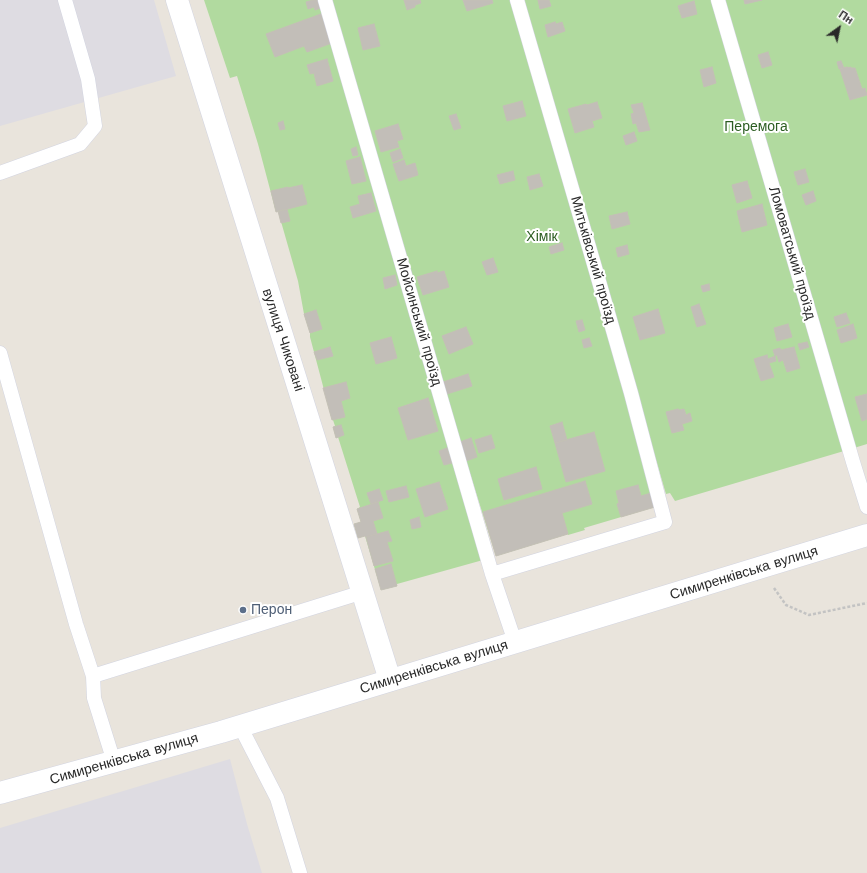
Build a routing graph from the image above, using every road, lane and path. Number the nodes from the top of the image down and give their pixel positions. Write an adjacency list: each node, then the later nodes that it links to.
1 (65, 0): 6 (lane)
2 (176, 0): 12 (main road, вулиця Чиковані)
3 (325, 0): 11 (lane, Мойсинський проїзд)
4 (517, 0): 11 (lane, Митьківський проїзд)
5 (718, 0): 8 (lane, Ломоватський проїзд)
6 (0, 174)
7 (0, 353): 15 (lane)
8 (867, 507)
9 (867, 535): 10 (main road, Симиренківська вулиця)
10 (759, 568): 13 (path); 14 (main road, Симиренківська вулиця)
11 (492, 574): 14 (lane, Мойсинський проїзд)
12 (362, 592): 15 (lane); 16 (main road, вулиця Чиковані)
13 (867, 602)
14 (515, 642): 16 (main road, Симиренківська вулиця)
15 (93, 676): 18 (lane)
16 (390, 680): 17 (main road, Симиренківська вулиця)
17 (240, 726): 18 (main road, Симиренківська вулиця); 20 (lane)
18 (114, 762): 19 (main road, Симиренківська вулиця)
19 (0, 793)
20 (300, 873)

